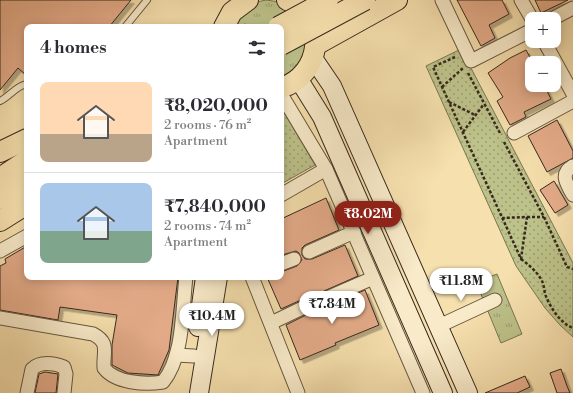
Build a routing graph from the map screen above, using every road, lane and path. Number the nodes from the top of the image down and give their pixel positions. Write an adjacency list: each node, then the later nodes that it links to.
1 (147, 0): 12 (lane)
2 (328, 0): 14 (main road, bridge)
3 (365, 0): 16 (main road, bridge)
4 (397, 0): 18 (main road)
5 (442, 0): 15 (street)
6 (521, 0): 10 (street)
7 (243, 1): 13 (main road)
8 (292, 1): 18 (main road)
9 (573, 8): 11 (street)
10 (528, 12)
11 (561, 14)
12 (127, 24)
13 (226, 24)
14 (284, 24)
15 (525, 34)
16 (284, 43)
17 (548, 48): 26 (street)
18 (315, 51): 22 (main road); 66 (main road)
19 (458, 55): 25 (path)
20 (461, 61): 21 (path)
21 (464, 66): 25 (path); 31 (path)
22 (299, 80): 24 (main road); 76 (main road)
23 (24, 84): 28 (lane)
24 (284, 87)
25 (442, 87): 30 (path)
26 (573, 94)
27 (284, 99): 39 (street)
28 (0, 101)
29 (573, 101): 34 (street)
30 (449, 102): 32 (path); 33 (path)
31 (484, 104): 32 (path); 47 (path)
32 (475, 115): 33 (path)
33 (463, 132): 48 (path)
34 (514, 133)
35 (24, 140): 36 (main road)
36 (0, 152)
37 (24, 162): 40 (main road)
38 (573, 166): 43 (street)
39 (326, 169): 42 (street); 50 (street)
40 (0, 178)
41 (24, 185): 44 (main road)
42 (284, 193)
43 (573, 194)
44 (0, 199)
45 (24, 206): 49 (main road)
46 (527, 217): 47 (path); 48 (path); 55 (path)
47 (544, 217): 57 (path)
48 (502, 218): 55 (path)
49 (0, 221)
50 (354, 232): 53 (street); 58 (street)
51 (24, 238): 52 (street)
52 (0, 251)
53 (308, 252)
54 (294, 259): 56 (street)
55 (521, 259): 67 (path)
56 (284, 263)
57 (573, 269)
58 (373, 278): 65 (street); 75 (street)
59 (186, 280): 68 (street)
60 (205, 280): 69 (main road)
61 (218, 280): 73 (main road)
62 (253, 280): 65 (street)
63 (495, 300): 66 (street)
64 (0, 318): 68 (street)
65 (271, 323): 74 (street)
66 (439, 326): 77 (main road)
67 (573, 328)
68 (176, 355): 69 (street)
69 (194, 356): 72 (main road)
70 (27, 393): 71 (street)
71 (64, 393)
72 (189, 393)
73 (200, 393)
74 (298, 393)
75 (423, 393)
76 (443, 393)
77 (468, 393)

